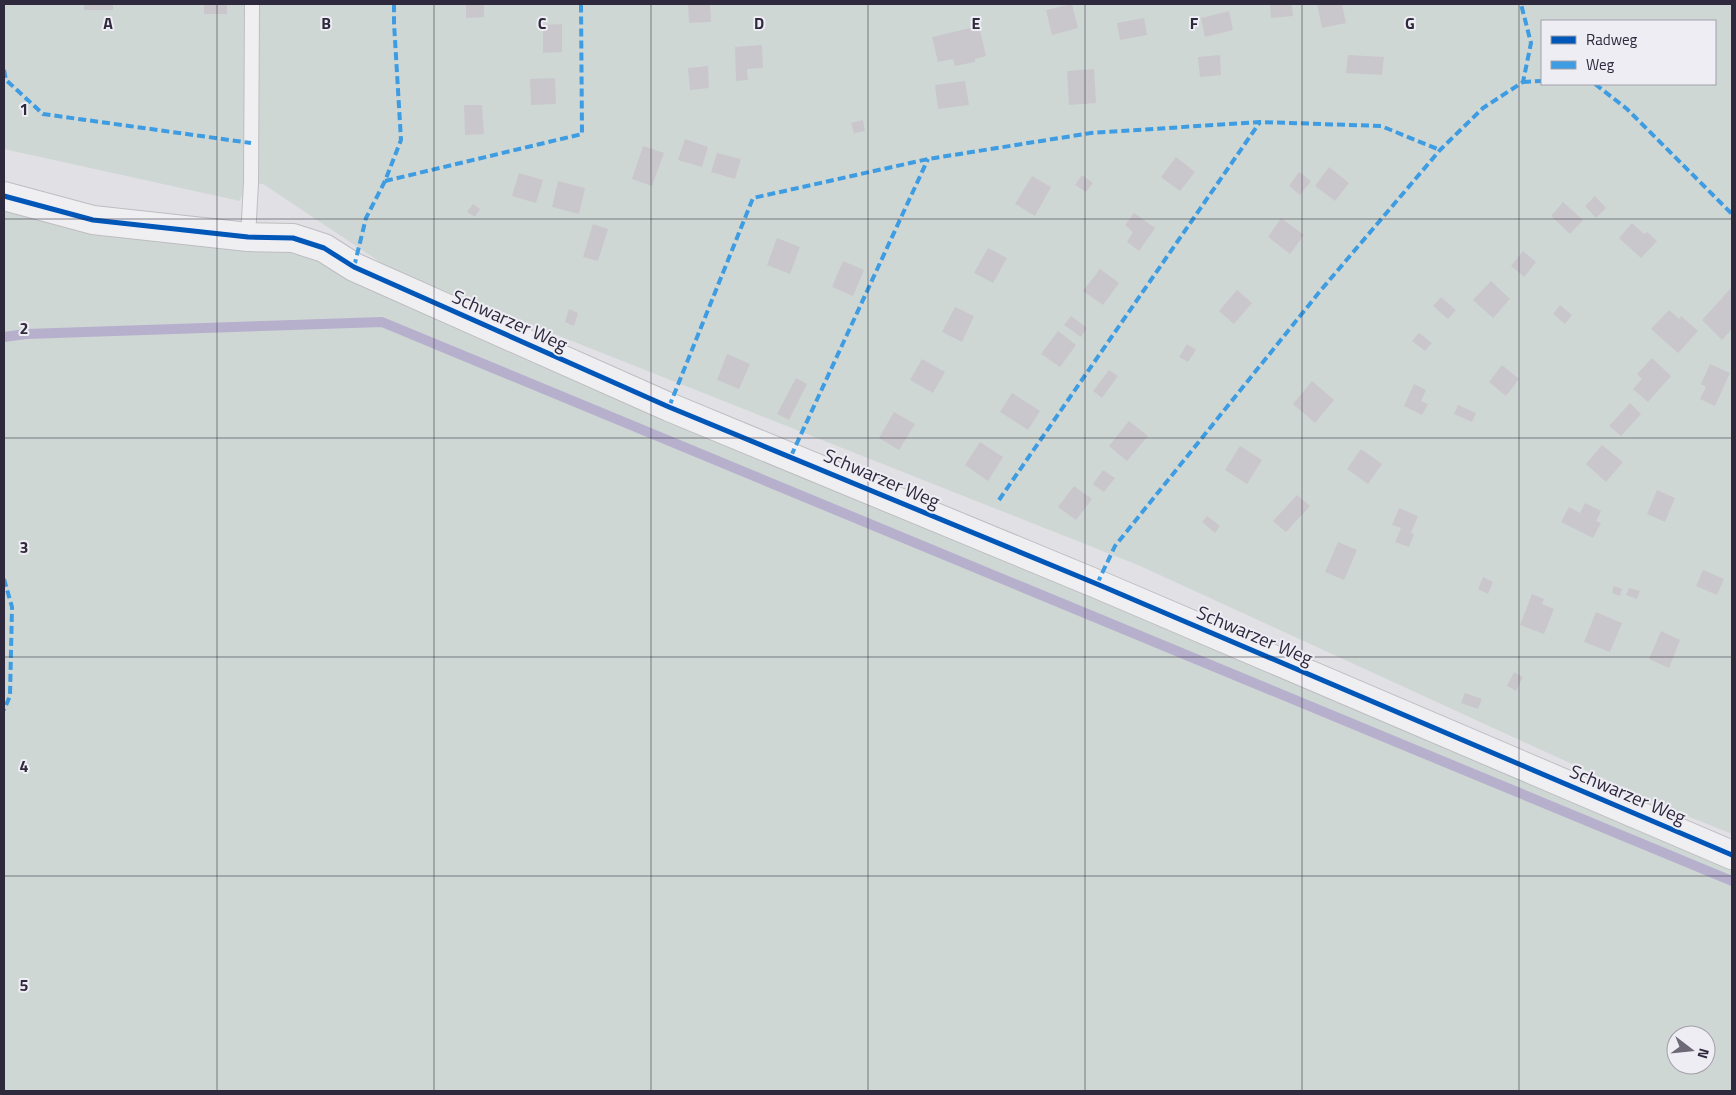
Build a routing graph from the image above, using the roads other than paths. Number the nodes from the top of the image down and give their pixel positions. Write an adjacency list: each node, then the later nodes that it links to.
1 (252, 4): 3 (lane)
2 (4, 196): 3 (street, Schwarzer Weg)
3 (248, 237): 4 (street, Schwarzer Weg)
4 (1732, 854)

